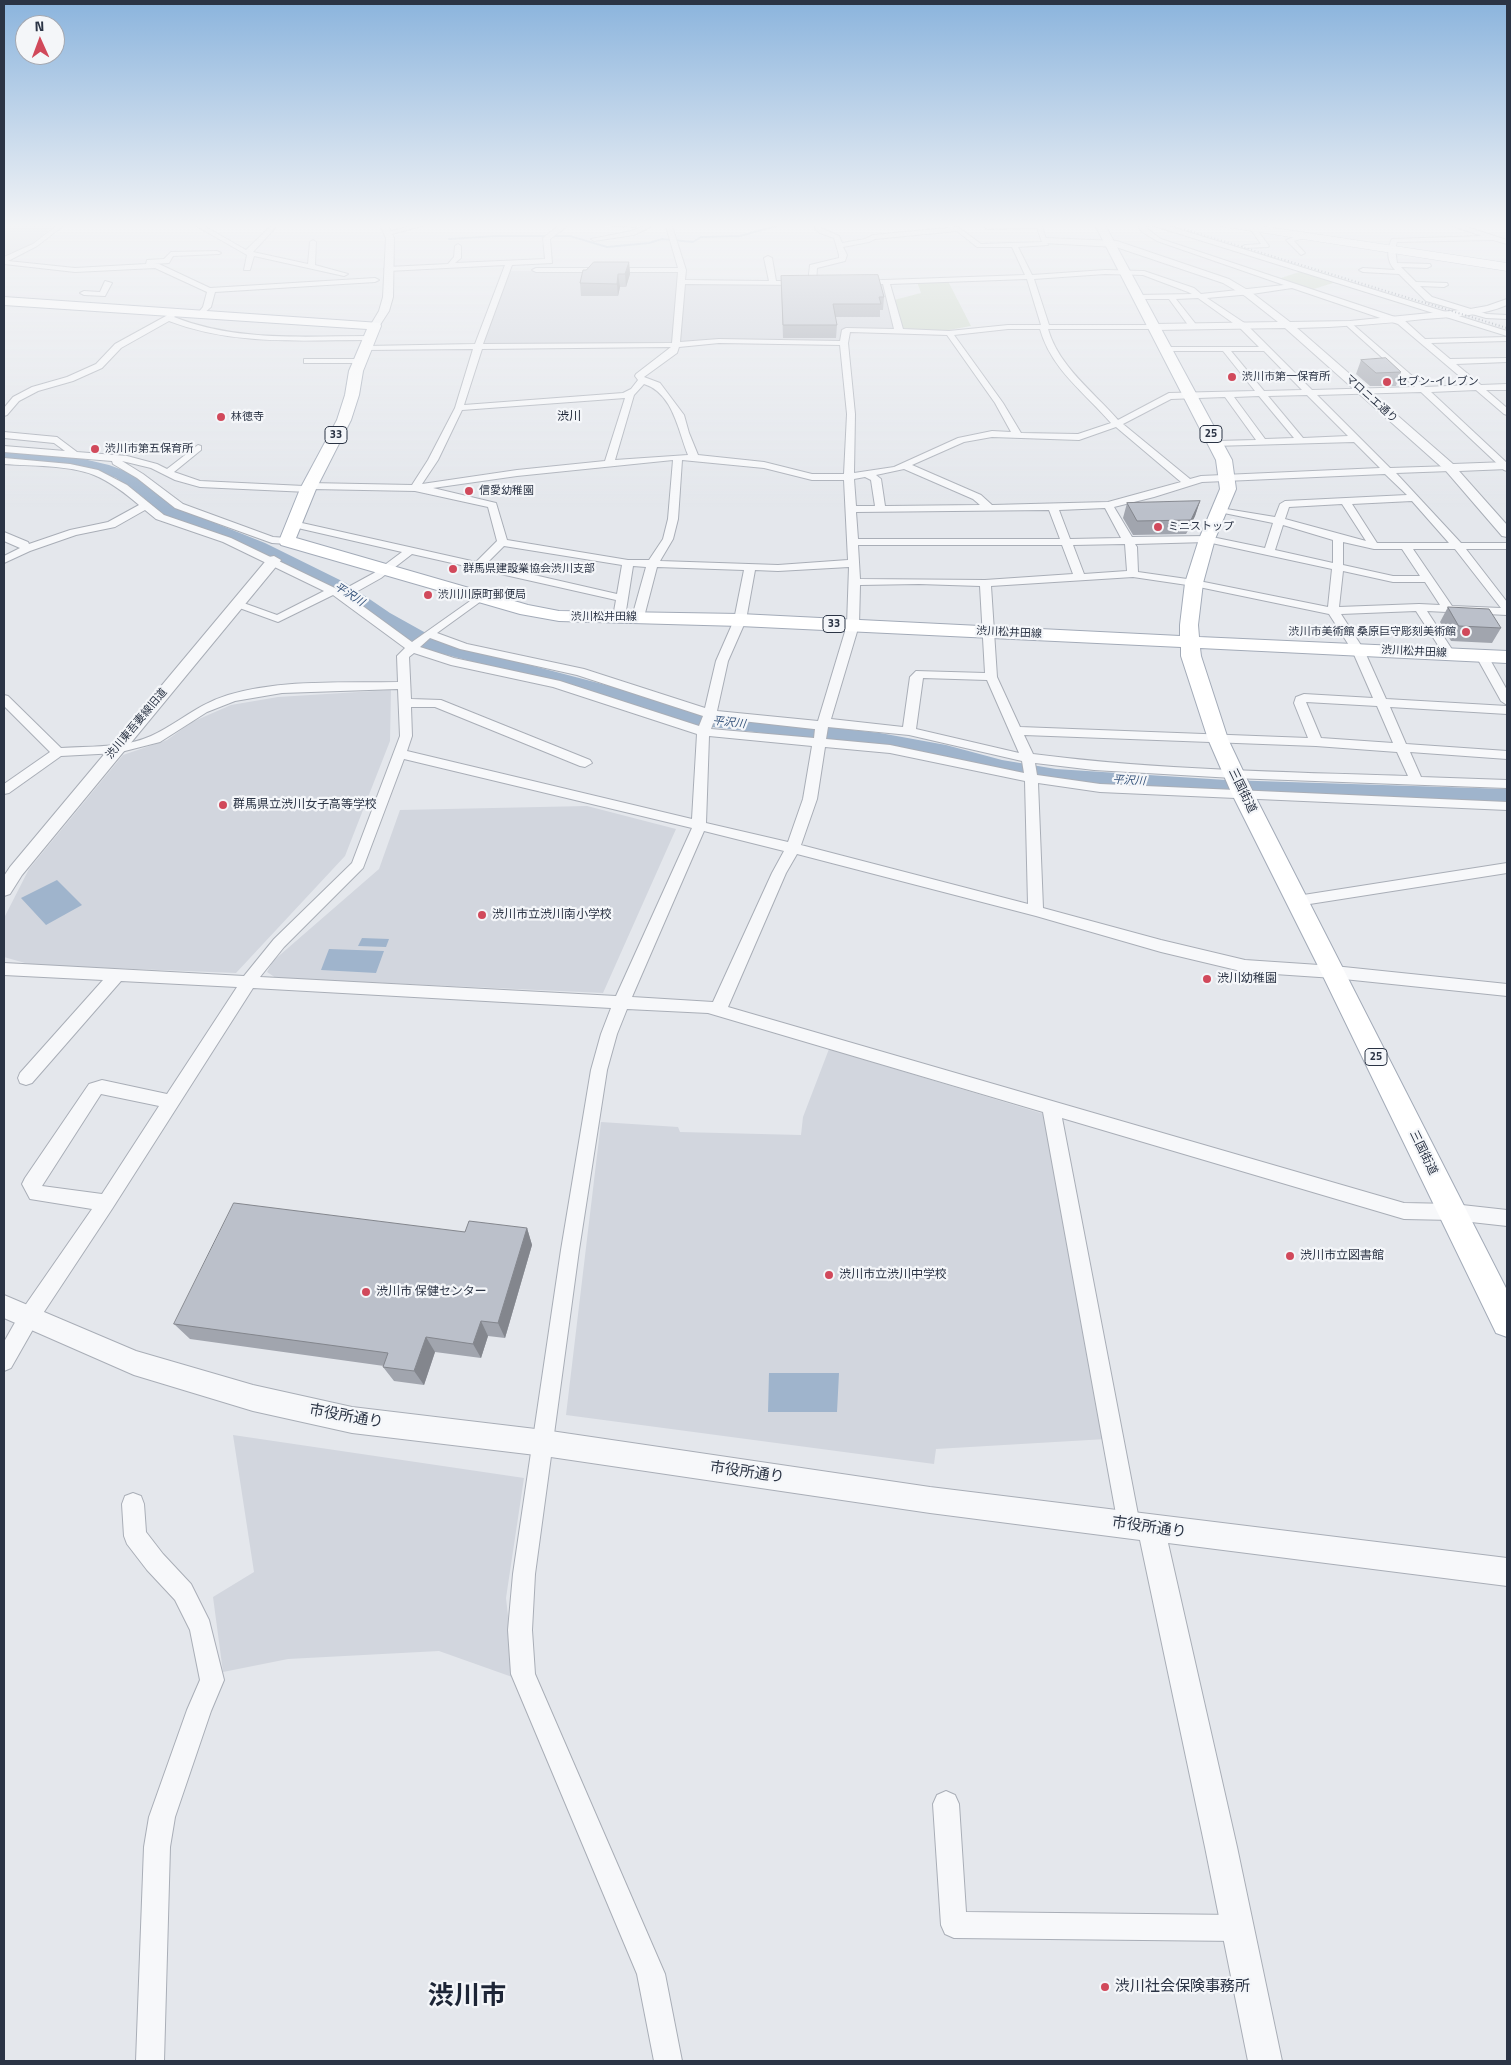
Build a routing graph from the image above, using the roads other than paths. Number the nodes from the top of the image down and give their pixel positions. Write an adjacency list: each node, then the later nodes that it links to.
1 (164, 319): 50 (street)
2 (176, 319): 27 (street)
3 (237, 319): 27 (main road)
4 (380, 319): 27 (street)
5 (489, 319): 30 (street)
6 (678, 319): 29 (street)
7 (896, 319): 22 (street)
8 (1043, 319): 19 (street)
9 (1151, 319): 20 (main road, 三国街道 / 25)
10 (1188, 319): 21 (street)
11 (1234, 319): 17 (street)
12 (1281, 319): 18 (street, マロニエ通り)
13 (1402, 319): 15 (street)
14 (1458, 319): 24 (street)
15 (1396, 320): 16 (street); 26 (street)
16 (1350, 324): 18 (street); 42 (street)
17 (1243, 326): 18 (street); 21 (street); 33 (street)
18 (1289, 326): 43 (street, マロニエ通り)
19 (1043, 327): 20 (street); 23 (street); 54 (street)
20 (1155, 327): 21 (street); 31 (main road, 三国街道 / 25)
21 (1194, 327)
22 (899, 331): 23 (street); 28 (street)
23 (949, 333): 55 (street)
24 (1507, 334)
25 (1507, 339): 26 (street)
26 (1424, 341): 37 (street)
27 (367, 343): 30 (street); 35 (street); 78 (main road, 33)
28 (844, 343): 29 (street); 75 (street)
29 (676, 345): 30 (street); 39 (street)
30 (478, 348): 51 (street)
31 (1167, 349): 32 (street); 49 (main road, 三国街道 / 25)
32 (1226, 349): 33 (street); 46 (street)
33 (1265, 349): 44 (street)
34 (1507, 360): 36 (street)
35 (307, 361)
36 (1489, 361): 37 (street); 38 (street)
37 (1448, 362): 41 (street)
38 (1501, 371)
39 (642, 380): 48 (street); 65 (street)
40 (1507, 386): 41 (street)
41 (1478, 387): 42 (street); 52 (street)
42 (1423, 389): 43 (street); 70 (street)
43 (1362, 390): 44 (street); 71 (street, マロニエ通り)
44 (1307, 392): 46 (street); 57 (street)
45 (1228, 394): 46 (street); 49 (street); 59 (street)
46 (1261, 394): 58 (street)
47 (4, 395): 50 (street)
48 (630, 395): 51 (street); 68 (street)
49 (1190, 396): 54 (street); 60 (main road, 三国街道 / 25)
50 (16, 399): 53 (street)
51 (459, 408): 79 (street)
52 (1507, 412)
53 (4, 413)
54 (1117, 424): 55 (street); 77 (street)
55 (1017, 434): 69 (street)
56 (4, 435): 63 (street)
57 (1355, 439): 58 (street); 72 (street)
58 (1302, 441): 59 (street)
59 (1262, 442): 60 (street)
60 (1216, 444): 76 (main road, 三国街道 / 25)
61 (198, 448): 73 (street)
62 (4, 449): 63 (street)
63 (74, 454): 66 (street)
64 (678, 457): 65 (street); 68 (street); 110 (street)
65 (694, 457): 75 (street)
66 (109, 458): 73 (street); 106 (street)
67 (4, 461): 83 (street)
68 (610, 462): 79 (street)
69 (906, 466): 74 (street); 86 (street)
70 (1506, 466): 71 (street)
71 (1450, 468): 72 (street); 91 (street, マロニエ通り)
72 (1388, 471): 76 (street); 80 (street)
73 (168, 473): 78 (street)
74 (867, 474): 75 (street); 85 (street)
75 (849, 477): 87 (street)
76 (1227, 478): 77 (street); 88 (main road, 三国街道 / 25)
77 (1188, 483): 82 (street)
78 (309, 488): 79 (street); 90 (main road, 33)
79 (415, 488): 96 (street)
80 (1415, 498): 81 (street); 99 (street)
81 (1345, 502): 89 (street); 100 (street)
82 (1108, 504): 84 (street); 95 (street)
83 (145, 506): 103 (street); 106 (street)
84 (1053, 507): 86 (street); 98 (street)
85 (881, 508): 86 (street); 87 (street)
86 (990, 508)
87 (851, 509): 97 (street)
88 (1218, 509): 89 (street); 94 (main road, 三国街道 / 25)
89 (1280, 521): 93 (street); 105 (street)
90 (293, 524): 104 (street); 106 (main road, 33)
91 (1507, 533)
92 (4, 535): 103 (street)
93 (1338, 538): 100 (street); 112 (street)
94 (1207, 539): 95 (street); 105 (street); 120 (main road, 三国街道 / 25)
95 (1129, 541): 98 (street); 115 (street)
96 (502, 542): 108 (street); 111 (street)
97 (853, 542): 98 (street); 109 (street)
98 (1066, 542): 116 (street)
99 (1457, 545): 101 (street); 102 (street); 128 (street)
100 (1374, 546): 101 (street)
101 (1405, 546): 117 (street)
102 (1507, 546)
103 (26, 549): 107 (street)
104 (411, 550): 111 (street); 114 (street)
105 (1269, 551): 112 (street)
106 (279, 554): 114 (main road, 渋川松井田線 / 33); 121 (street); 124 (street, 渋川東吾妻線旧道)
107 (4, 560)
108 (628, 563): 110 (street); 123 (street)
109 (854, 563): 113 (street); 118 (street)
110 (652, 565): 113 (street); 130 (street)
111 (478, 566): 123 (street)
112 (1338, 566): 117 (street); 127 (street)
113 (750, 567): 131 (street)
114 (387, 570): 121 (street); 122 (main road, 渋川松井田線 / 33)
115 (1133, 574): 116 (street); 120 (street)
116 (1079, 576): 119 (street)
117 (1428, 578): 126 (street)
118 (855, 582): 119 (street); 132 (street)
119 (985, 583): 133 (street)
120 (1194, 583): 127 (street); 135 (main road, 三国街道 / 25)
121 (339, 594): 124 (street); 136 (street)
122 (480, 597): 129 (main road, 渋川松井田線 / 33); 134 (street)
123 (621, 598): 129 (street)
124 (238, 604): 155 (street, 渋川東吾妻線旧道)
125 (1420, 607): 126 (street); 127 (street); 138 (street)
126 (1449, 609): 128 (street)
127 (1333, 611): 137 (street)
128 (1507, 611)
129 (619, 617): 130 (main road, 渋川松井田線 / 33)
130 (638, 617): 131 (main road, 渋川松井田線 / 33)
131 (740, 620): 132 (main road, 渋川松井田線 / 33); 148 (street)
132 (853, 625): 133 (main road, 渋川松井田線 / 33); 151 (street)
133 (988, 632): 135 (main road, 渋川松井田線 / 33); 141 (street)
134 (428, 635): 136 (street); 148 (street)
135 (1189, 642): 137 (main road, 渋川松井田線 / 33); 152 (main road, 三国街道 / 25)
136 (414, 646): 142 (street); 148 (street)
137 (1358, 650): 138 (main road, 渋川松井田線 / 33); 145 (street)
138 (1449, 654): 139 (main road, 渋川松井田線 / 33)
139 (1482, 656): 140 (main road, 渋川松井田線 / 33); 144 (street)
140 (1507, 658)
141 (991, 676): 149 (street); 150 (street)
142 (405, 686): 146 (street); 155 (street)
143 (4, 698): 156 (street)
144 (1507, 701)
145 (1381, 702): 147 (street); 153 (street); 154 (street)
146 (405, 703): 157 (street); 159 (street)
147 (1507, 710)
148 (706, 722): 151 (street); 151 (street); 168 (street)
149 (909, 731): 151 (street); 160 (street)
150 (1016, 731): 152 (street); 160 (street)
151 (821, 734): 160 (street); 169 (street)
152 (1218, 740): 153 (street); 163 (main road, 三国街道 / 25)
153 (1316, 742): 154 (street)
154 (1403, 747): 158 (street); 162 (street)
155 (117, 749): 156 (street); 171 (street, 渋川東吾妻線旧道)
156 (58, 752): 165 (street)
157 (401, 754): 168 (street); 177 (street)
158 (1507, 755)
159 (585, 763)
160 (1030, 769): 163 (street); 163 (street); 173 (street)
161 (1316, 777): 162 (street); 163 (street); 166 (street)
162 (1416, 780): 164 (street)
163 (1239, 785): 166 (street); 172 (main road, 三国街道 / 25)
164 (1506, 787)
165 (4, 790)
166 (1323, 797): 167 (street)
167 (1507, 806)
168 (699, 827): 169 (street); 179 (street)
169 (793, 848): 173 (street); 180 (street)
170 (1507, 868): 172 (street)
171 (4, 890)
172 (1297, 900): 175 (main road, 三国街道 / 25)
173 (1036, 911): 175 (street)
174 (4, 968): 176 (street)
175 (1334, 972): 178 (street); 185 (main road, 三国街道 / 25)
176 (117, 976): 177 (street); 181 (street)
177 (248, 983): 179 (street); 182 (street)
178 (1507, 990)
179 (621, 1003): 180 (street); 191 (street)
180 (718, 1010): 183 (street)
181 (26, 1078)
182 (171, 1102): 184 (street); 184 (street)
183 (1048, 1106): 185 (street); 193 (street)
184 (106, 1203): 188 (street)
185 (1452, 1212): 186 (street); 189 (main road, 三国街道 / 25)
186 (1507, 1218)
187 (4, 1306): 188 (street, 市役所通り)
188 (29, 1317): 190 (street); 191 (street, 市役所通り)
189 (1507, 1322)
190 (4, 1361)
191 (544, 1443): 193 (street, 市役所通り); 198 (street)
192 (134, 1504): 197 (street)
193 (1140, 1527): 194 (street, 市役所通り); 196 (street)
194 (1507, 1572)
195 (946, 1804): 196 (street)
196 (1238, 1928): 199 (street)
197 (150, 2061)
198 (668, 2061)
199 (1265, 2061)

